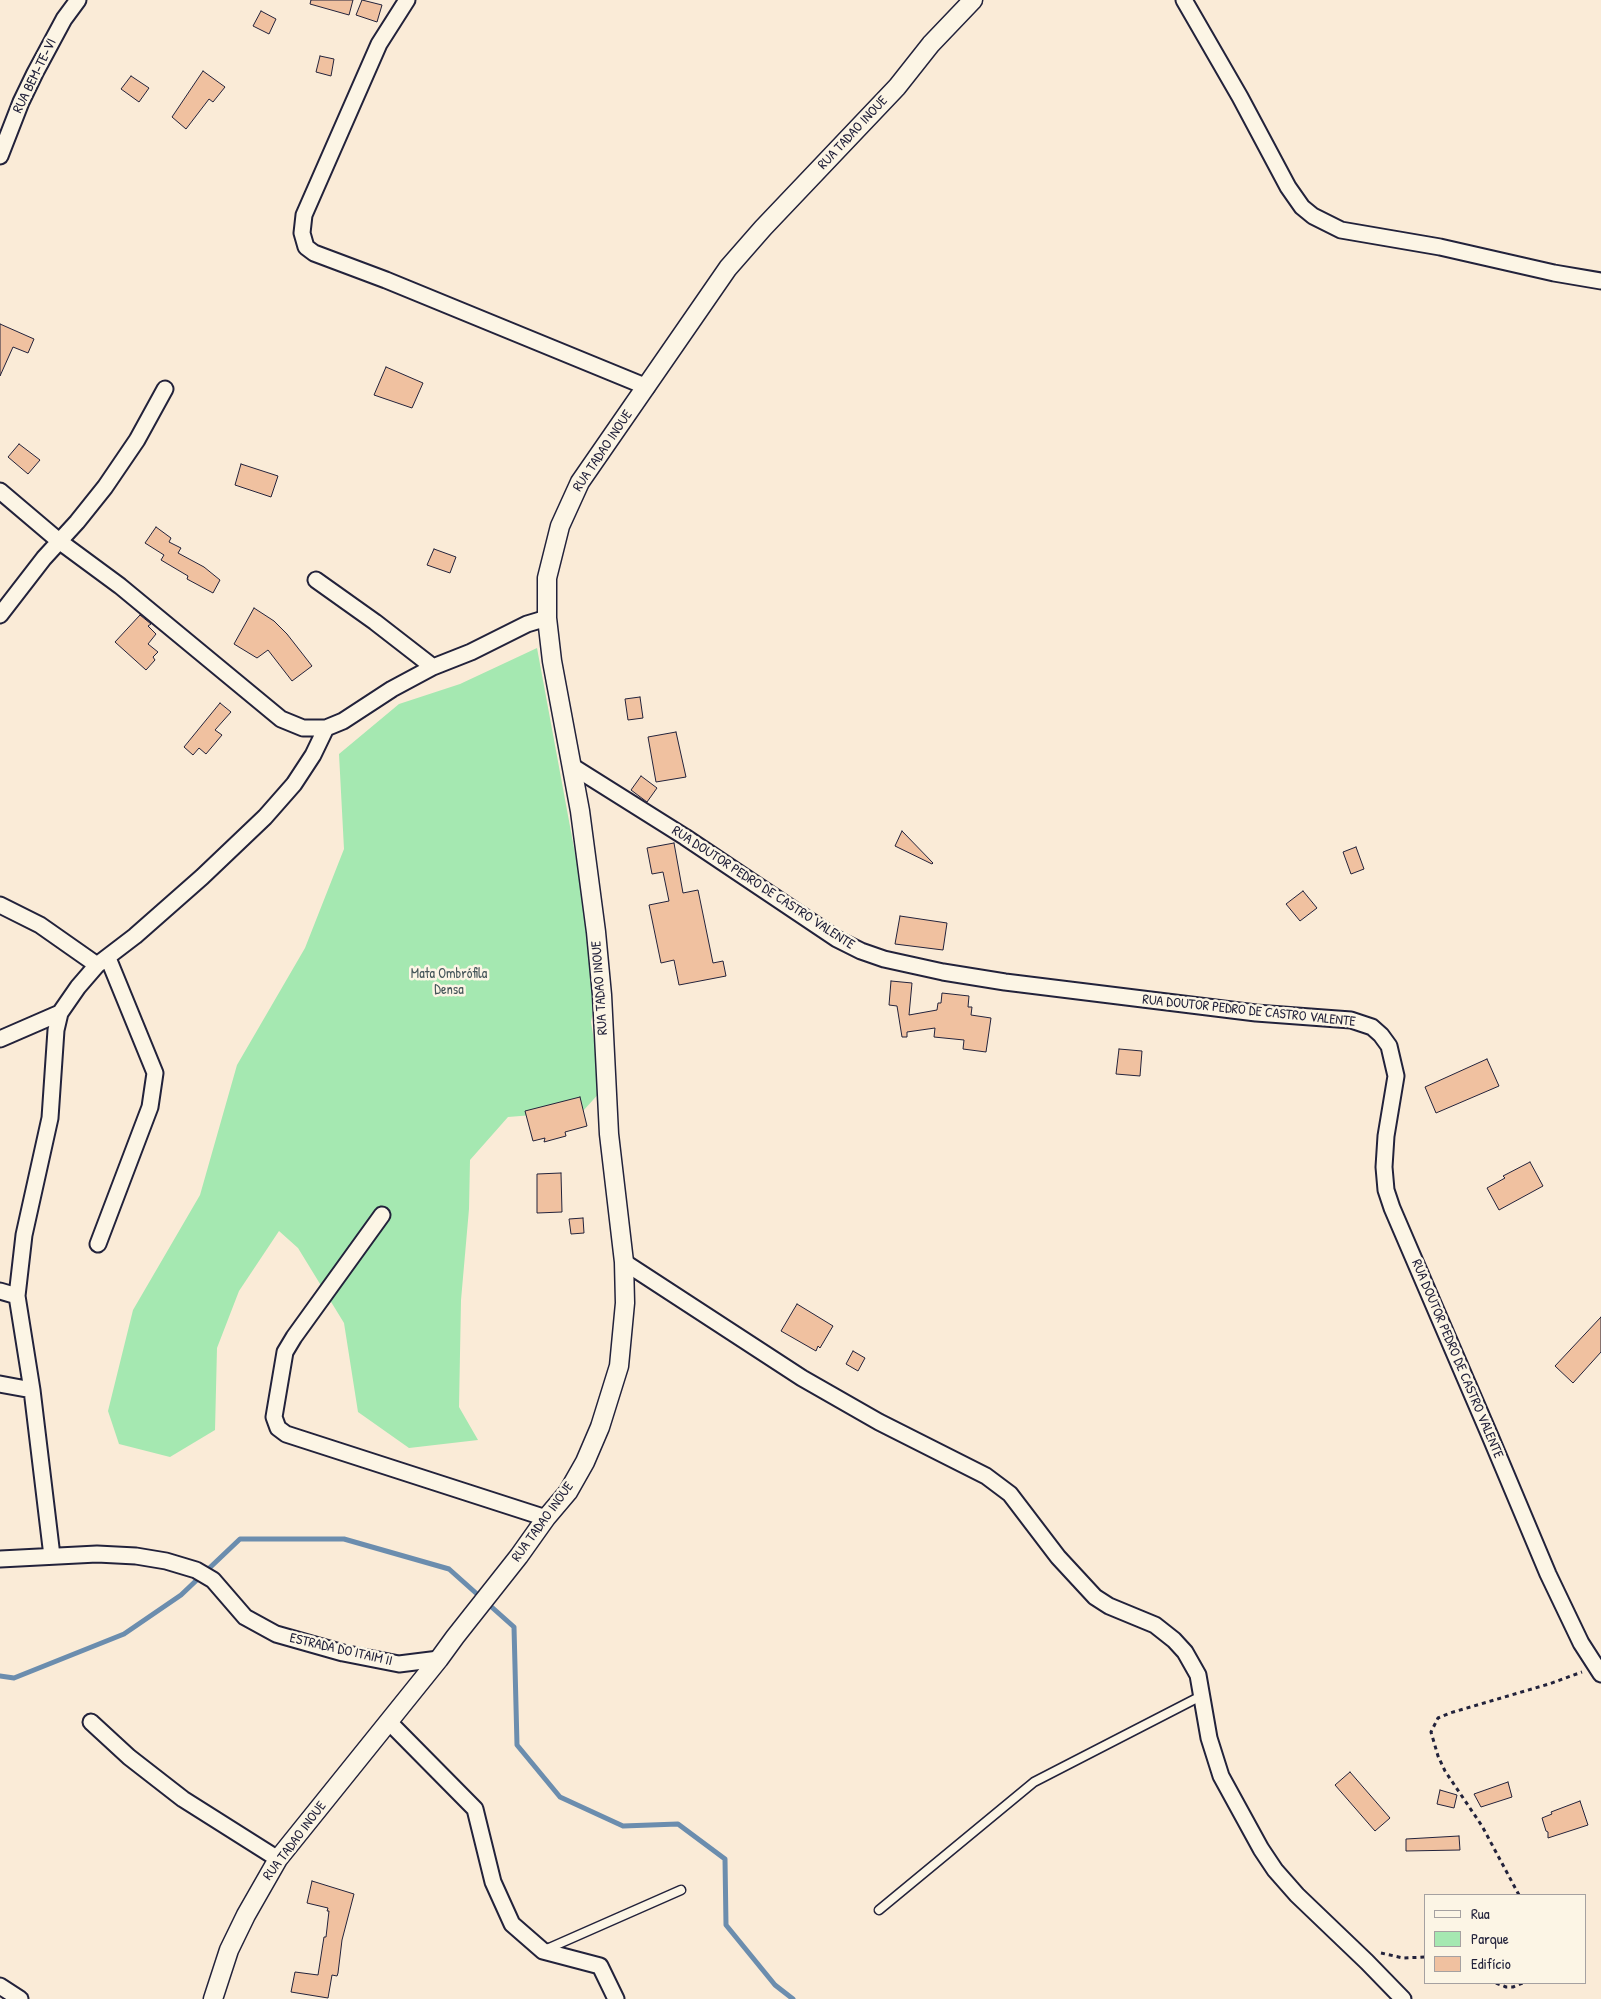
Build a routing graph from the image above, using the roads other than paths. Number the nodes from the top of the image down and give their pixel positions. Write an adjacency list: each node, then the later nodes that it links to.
1 (78, 0): 5 (street, RUA BEM-TE-VI)
2 (407, 0): 7 (street)
3 (973, 0): 7 (street, RUA TADAO INOUE)
4 (1184, 0): 6 (street)
5 (0, 156)
6 (1601, 281)
7 (647, 387): 13 (street, RUA TADAO INOUE)
8 (165, 389): 10 (street)
9 (0, 491): 10 (street)
10 (59, 540): 12 (street); 15 (street)
11 (316, 580): 14 (street)
12 (0, 615)
13 (547, 618): 14 (street); 16 (street, RUA TADAO INOUE)
14 (433, 667): 15 (street)
15 (326, 728): 18 (street)
16 (572, 766): 23 (street, RUA TADAO INOUE); 32 (street, RUA DOUTOR PEDRO DE CASTRO VALENTE)
17 (0, 905): 18 (street)
18 (102, 961): 19 (street); 22 (street)
19 (60, 1013): 20 (street); 25 (street)
20 (0, 1039)
21 (382, 1215): 28 (street)
22 (98, 1244)
23 (624, 1262): 28 (street, RUA TADAO INOUE); 33 (street)
24 (0, 1290): 25 (street)
25 (17, 1296): 27 (street)
26 (0, 1384): 27 (street)
27 (32, 1390): 29 (street)
28 (546, 1518): 31 (street, RUA TADAO INOUE)
29 (52, 1556): 30 (street, ESTRADA DO ITAIM II); 31 (street, ESTRADA DO ITAIM II)
30 (0, 1559)
31 (439, 1659): 35 (street, RUA TADAO INOUE)
32 (1599, 1670)
33 (1203, 1695): 38 (lane); 44 (street)
34 (91, 1722): 36 (street)
35 (389, 1722): 36 (street, RUA TADAO INOUE); 39 (street)
36 (278, 1859): 42 (street, RUA TADAO INOUE)
37 (680, 1890): 39 (lane)
38 (879, 1910)
39 (543, 1951): 43 (street)
40 (0, 1986): 41 (street)
41 (20, 1999)
42 (213, 1999)
43 (616, 1999)
44 (1403, 1999)

